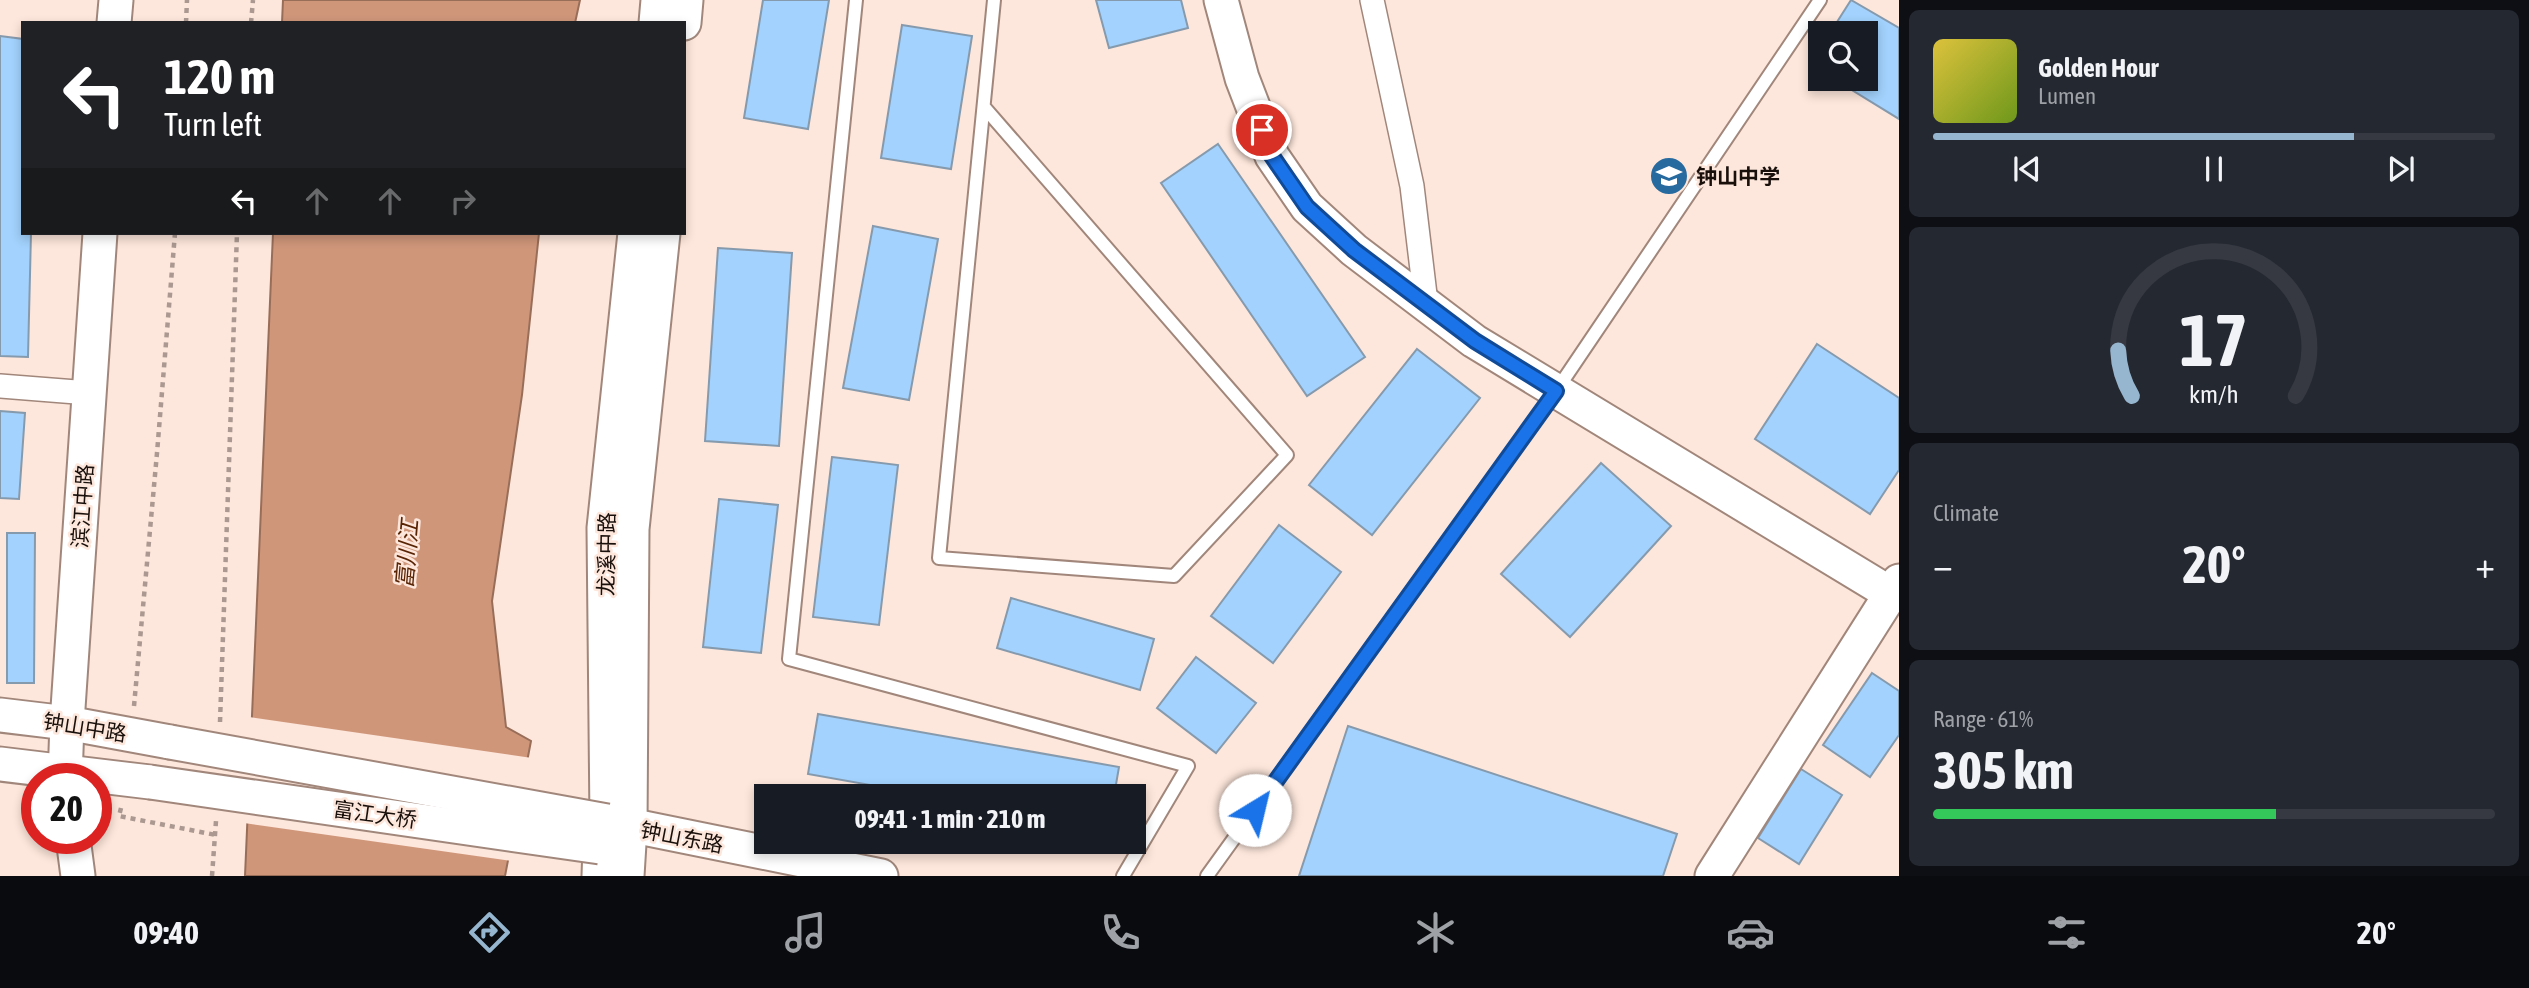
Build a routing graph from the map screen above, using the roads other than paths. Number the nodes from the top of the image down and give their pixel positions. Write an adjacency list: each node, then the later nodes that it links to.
1 (116, 0): 9 (main road)
2 (658, 0): 10 (main road)
3 (686, 0): 11 (main road)
4 (856, 0): 33 (lane)
5 (994, 0): 12 (lane)
6 (1221, 0): 16 (main road)
7 (1372, 0): 16 (street)
8 (1820, 0): 18 (lane)
9 (114, 21)
10 (656, 21)
11 (684, 21)
12 (984, 107): 12 (lane)
13 (100, 235): 19 (main road, 滨江中路)
14 (635, 235): 28 (main road, 龙溪中路)
15 (663, 235): 28 (main road, 龙溪中路)
16 (1426, 303): 18 (main road)
17 (0, 386): 19 (street)
18 (1556, 391): 20 (main road); 34 (lane)
19 (89, 393): 22 (main road, 滨江中路)
20 (1895, 587): 35 (main road)
21 (0, 715): 22 (main road, 钟山中路)
22 (67, 723): 23 (main road, 钟山中路); 24 (main road, 滨江中路)
23 (170, 742): 28 (main road, 富江大桥, bridge)
24 (65, 763)
25 (0, 764): 26 (main road, 富江大桥)
26 (21, 768)
27 (112, 779): 28 (main road, 富江大桥, bridge)
28 (615, 850): 31 (main road, 钟山东路); 32 (main road, 钟山东路)
29 (75, 854): 30 (main road)
30 (78, 876)
31 (765, 876)
32 (881, 876)
33 (1123, 876)
34 (1208, 876)
35 (1712, 876)

